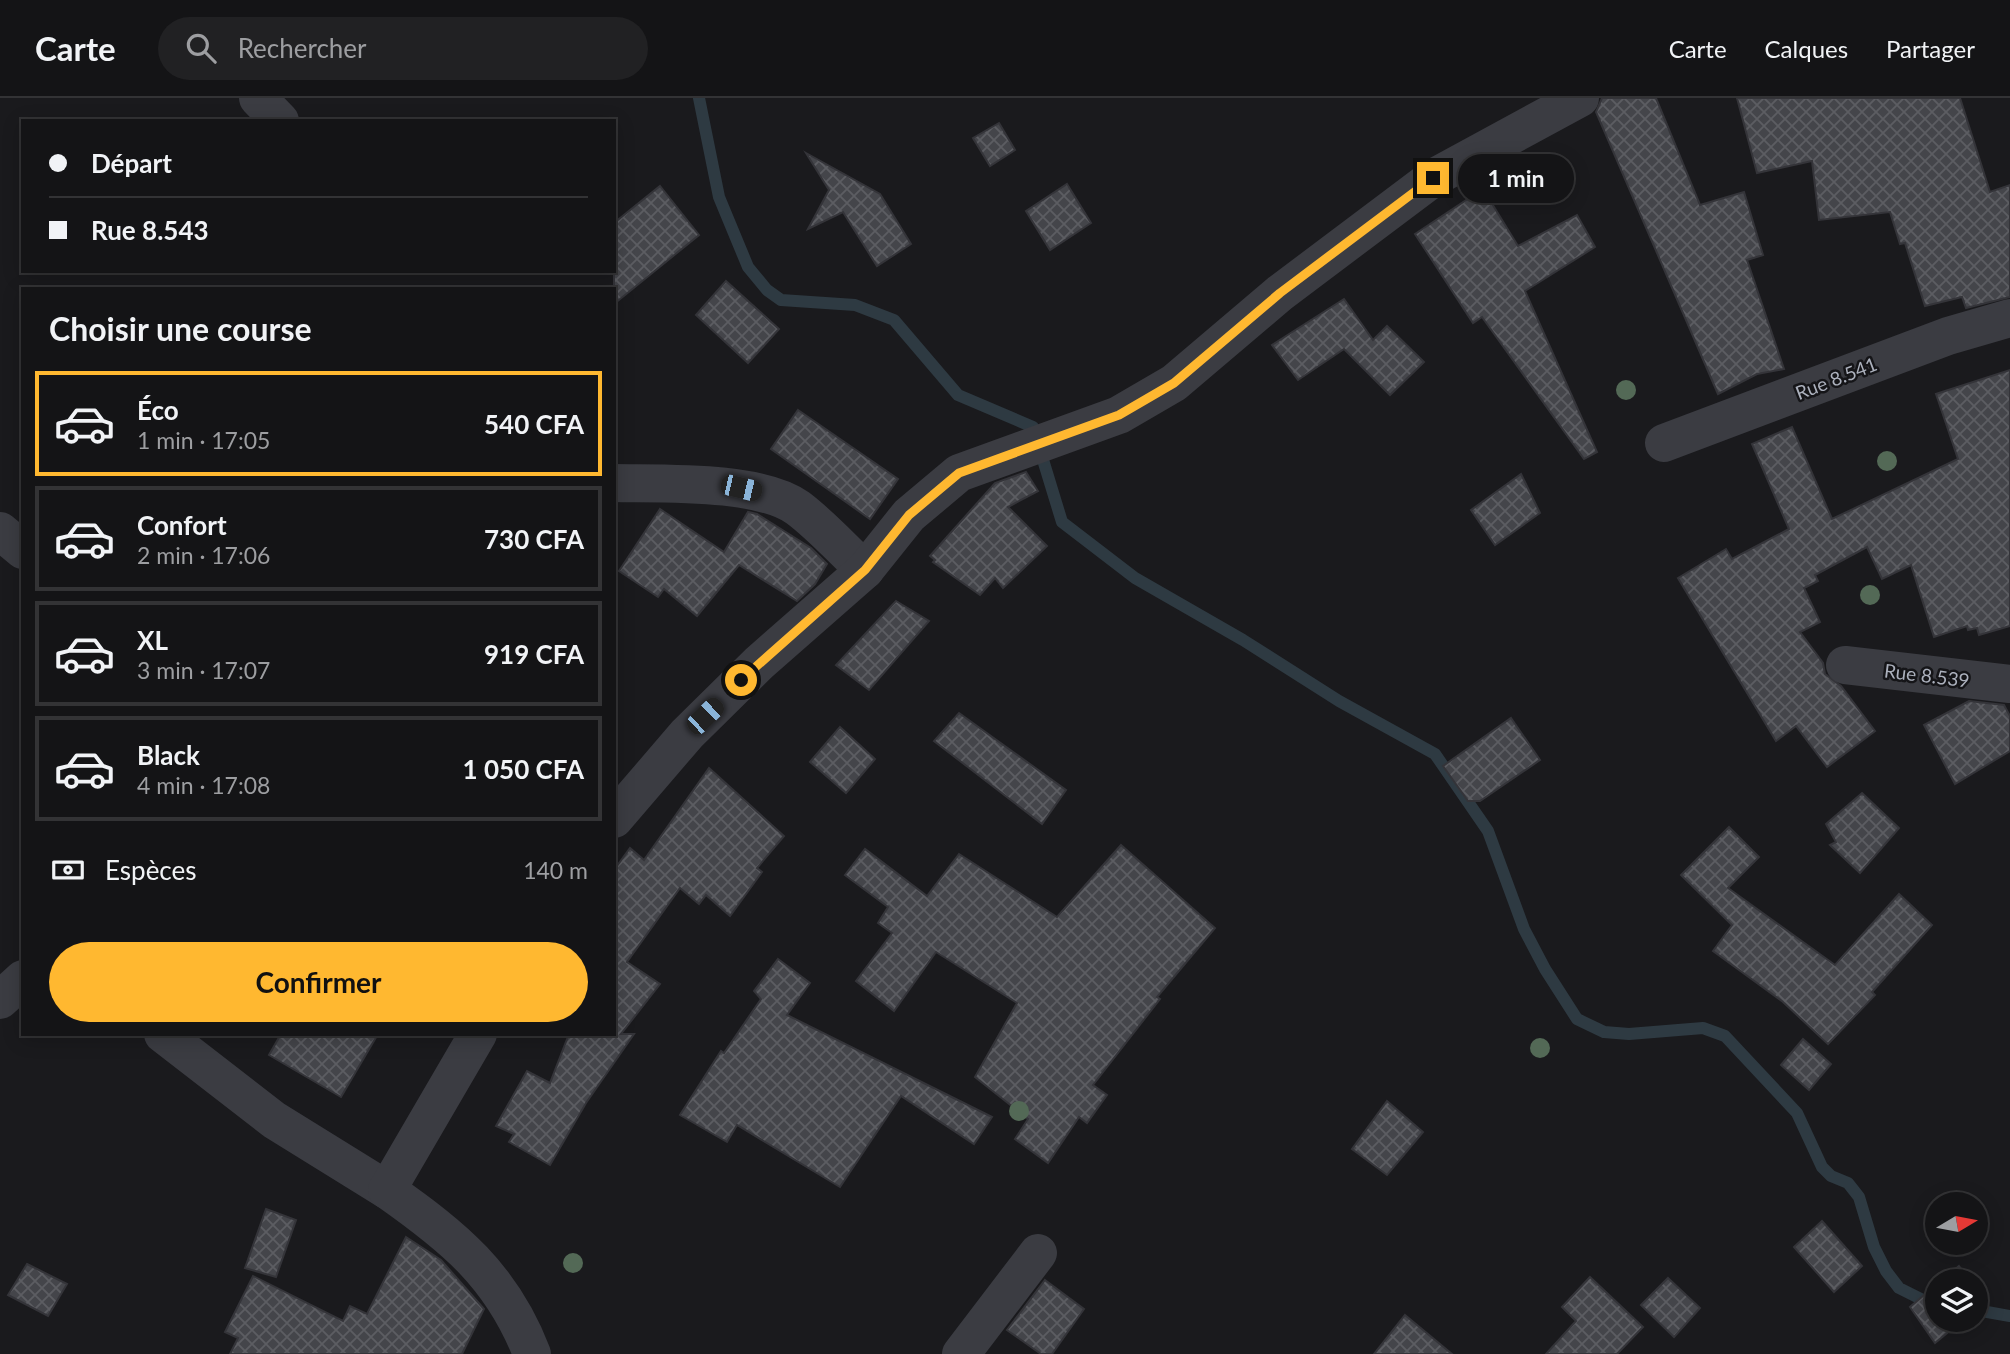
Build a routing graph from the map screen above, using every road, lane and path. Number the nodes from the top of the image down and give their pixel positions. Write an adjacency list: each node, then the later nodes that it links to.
1 (258, 98): 3 (street)
2 (1580, 98): 9 (street)
3 (278, 119)
4 (2010, 318): 5 (street, Rue 8.541)
5 (1664, 443)
6 (616, 483): 9 (street)
7 (0, 531): 8 (street)
8 (21, 548)
9 (865, 570): 12 (street)
10 (1845, 665): 11 (street, Rue 8.539)
11 (2010, 684)
12 (616, 817)
13 (21, 981): 14 (street)
14 (0, 1000)
15 (166, 1036): 17 (street)
16 (477, 1036): 17 (street)
17 (387, 1189): 19 (street)
18 (1038, 1252): 20 (street)
19 (532, 1354)
20 (961, 1354)

